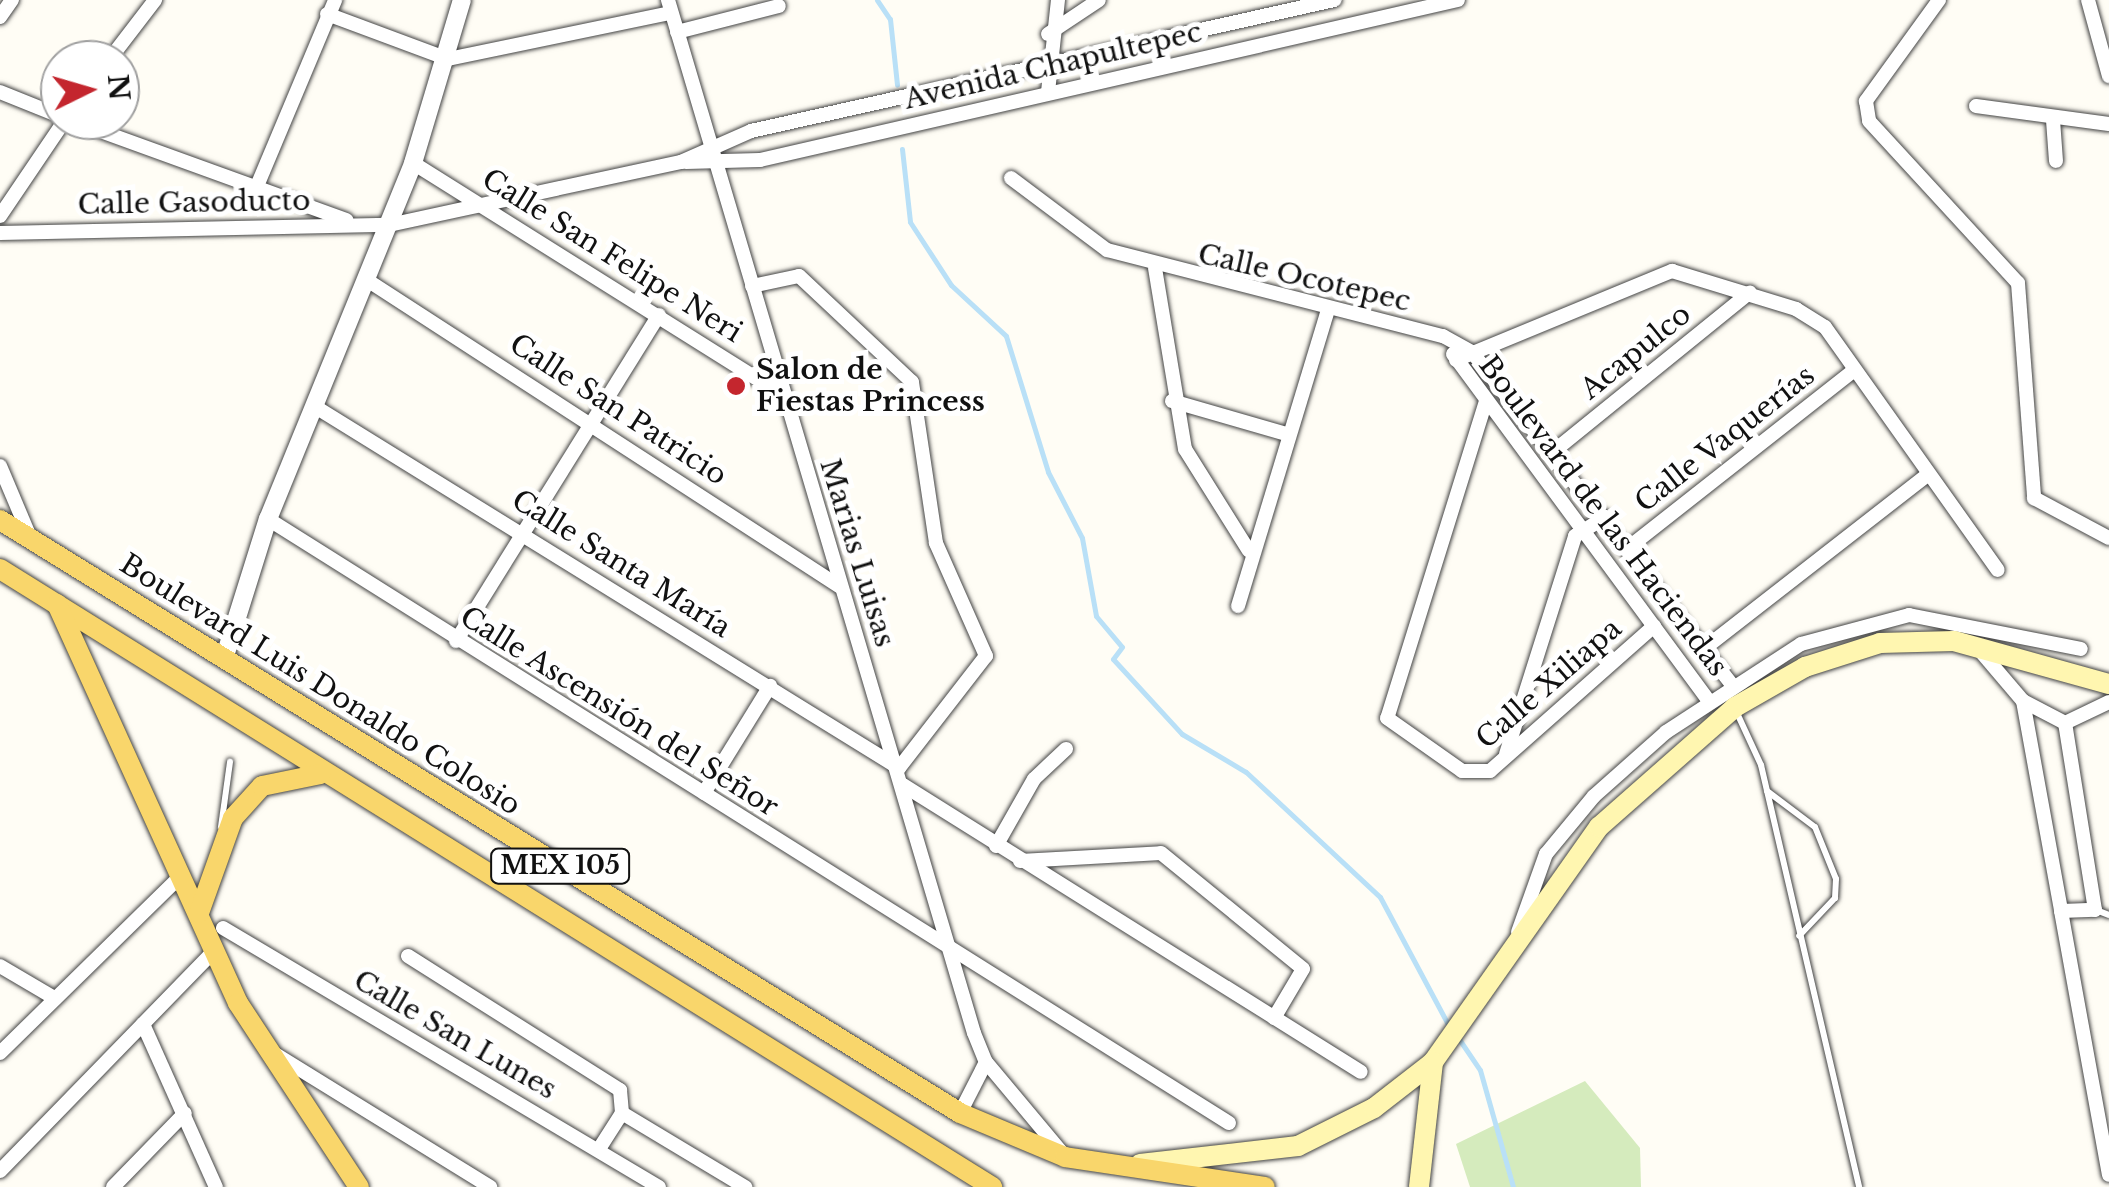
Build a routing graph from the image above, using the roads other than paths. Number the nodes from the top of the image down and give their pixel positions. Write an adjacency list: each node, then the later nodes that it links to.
1 (12, 0): 13 (street)
2 (154, 0): 16 (street)
3 (462, 0): 17 (street)
4 (1058, 0): 15 (street)
5 (1099, 0): 15 (street)
6 (1334, 0): 18 (street, Avenida Chapultepec)
7 (1458, 0): 21 (street, Avenida Chapultepec)
8 (1939, 0): 63 (street)
9 (2088, 0): 19 (street)
10 (670, 6): 14 (street, Marias Luisas); 17 (street)
11 (779, 6): 14 (street)
12 (331, 7): 17 (street); 32 (street)
13 (0, 17)
14 (676, 32): 28 (street, Marias Luisas)
15 (1048, 34): 18 (street)
16 (125, 40)
17 (448, 58): 30 (street)
18 (1047, 66): 21 (street); 28 (street, Avenida Chapultepec)
19 (2109, 76)
20 (0, 92): 23 (street)
21 (1048, 92): 28 (street, Avenida Chapultepec)
22 (1976, 106): 24 (street)
23 (40, 109)
24 (2053, 120): 25 (street); 29 (street)
25 (2109, 124)
26 (51, 140): 34 (street)
27 (125, 140): 32 (street)
28 (715, 155): 33 (street, Calle Gasoducto); 40 (street, Marias Luisas)
29 (2056, 161)
30 (413, 162): 33 (street, Calle San Felipe Neri); 36 (street)
31 (1011, 178): 38 (street, Calle Ocotepec)
32 (257, 186): 35 (street)
33 (486, 204): 36 (street, Calle Gasoducto); 43 (street, Calle San Felipe Neri)
34 (0, 216)
35 (357, 224): 36 (street, Calle Gasoducto); 37 (street, Calle Gasoducto)
36 (389, 225): 39 (street)
37 (0, 233)
38 (1155, 268): 42 (street, Calle Ocotepec); 49 (street)
39 (367, 280): 51 (street); 52 (street, Calle San Patricio)
40 (752, 286): 48 (street, Marias Luisas); 88 (street)
41 (1750, 292): 45 (street); 47 (street); 54 (street, Acapulco)
42 (1328, 313): 44 (street, Calle Ocotepec); 53 (street)
43 (659, 315): 48 (street, Calle San Felipe Neri); 52 (street)
44 (1443, 336): 45 (street, Calle Ocotepec); 46 (street, Calle Ocotepec)
45 (1472, 352): 46 (street); 54 (street, Boulevard de las Haciendas)
46 (1456, 360): 50 (street, Boulevard de las Haciendas)
47 (1854, 370): 56 (street); 64 (street, Calle Vaquerías)
48 (783, 395): 68 (street, Marias Luisas)
49 (1172, 400): 53 (street); 65 (street)
50 (1486, 401): 60 (street, Boulevard de las Haciendas); 86 (street, Calle Xiliapa)
51 (314, 406): 58 (street); 61 (street, Calle Santa María)
52 (594, 420): 61 (street); 68 (street, Calle San Patricio)
53 (1286, 434): 65 (street)
54 (1554, 451): 57 (street, Boulevard de las Haciendas)
55 (0, 466): 62 (street)
56 (1928, 475): 67 (street); 74 (street)
57 (1604, 516): 60 (street); 64 (street, Boulevard de las Haciendas)
58 (268, 519): 72 (street, Calle Ascensión del Señor); 76 (street)
59 (0, 520): 62 (main road, Boulevard Luis Donaldo Colosio / MEX 105)
60 (1585, 531): 71 (street, Boulevard de las Haciendas); 86 (street)
61 (524, 532): 72 (street); 79 (street, Calle Santa María)
62 (30, 537): 76 (main road, Boulevard Luis Donaldo Colosio / MEX 105)
63 (2109, 538)
64 (1628, 548): 74 (street, Boulevard de las Haciendas)
65 (1249, 552): 70 (street)
66 (0, 570): 69 (main road, MEX 105)
67 (1998, 570)
68 (839, 586): 88 (street, Marias Luisas)
69 (57, 604): 89 (main road, MEX 105); 96 (main road)
70 (1238, 606)
71 (1654, 626): 80 (street, Boulevard de las Haciendas); 86 (street, Calle Xiliapa)
72 (456, 641): 92 (street, Calle Ascensión del Señor)
73 (1977, 646): 77 (main road, MEX 105); 81 (street); 83 (main road, MEX 105)
74 (1705, 648): 78 (street, Boulevard de las Haciendas)
75 (2081, 650): 78 (street)
76 (224, 659): 117 (main road, Boulevard Luis Donaldo Colosio / MEX 105)
77 (2109, 684)
78 (1732, 685): 80 (street)
79 (770, 686): 88 (street, Calle Santa María); 92 (street)
80 (1709, 701): 102 (street)
81 (2023, 701): 84 (street); 97 (street)
82 (2109, 702): 84 (street)
83 (1735, 707): 91 (lane); 102 (main road, MEX 105)
84 (2065, 723): 99 (street)
85 (1066, 749): 94 (street)
86 (1506, 754)
87 (230, 762): 93 (lane)
88 (899, 768): 90 (street, Marias Luisas)
89 (321, 774): 93 (main road); 130 (main road, MEX 105)
90 (903, 785): 94 (street); 103 (street, Marias Luisas)
91 (1766, 790): 101 (lane); 101 (lane)
92 (704, 793): 103 (street, Calle Ascensión del Señor)
93 (220, 833): 98 (main road)
94 (996, 846): 95 (street)
95 (1020, 861): 108 (street); 108 (street)
96 (182, 875): 98 (main road); 107 (street)
97 (2062, 911): 99 (street); 123 (street)
98 (199, 912): 104 (main road)
99 (2102, 912)
100 (224, 928): 119 (street, Calle San Lunes)
101 (1798, 938): 133 (lane)
102 (1515, 939): 112 (main road, MEX 105)
103 (946, 945): 113 (street, Marias Luisas); 118 (street, Calle Ascensión del Señor)
104 (213, 952): 109 (street); 110 (main road)
105 (408, 956): 115 (street)
106 (0, 966): 107 (street)
107 (51, 996): 111 (street)
108 (1274, 1018): 114 (street)
109 (142, 1024): 116 (street); 122 (street)
110 (262, 1046): 126 (main road); 127 (street)
111 (0, 1053)
112 (1438, 1055): 121 (main road, MEX 105); 132 (main road, MEX 105)
113 (986, 1062): 117 (street); 120 (street, Marias Luisas)
114 (1361, 1072)
115 (622, 1112): 119 (street); 129 (street)
116 (185, 1113): 124 (street); 125 (street)
117 (960, 1113): 120 (main road, Boulevard Luis Donaldo Colosio / MEX 105)
118 (1229, 1122)
119 (599, 1149): 128 (street, Calle San Lunes)
120 (1066, 1156): 121 (main road, Boulevard Luis Donaldo Colosio / MEX 105)
121 (1140, 1164): 131 (main road, MEX 105)
122 (0, 1171)
123 (2109, 1174)
124 (112, 1187)
125 (216, 1187)
126 (359, 1187)
127 (490, 1187)
128 (659, 1187)
129 (745, 1187)
130 (992, 1187)
131 (1265, 1187)
132 (1420, 1187)
133 (1860, 1187)

